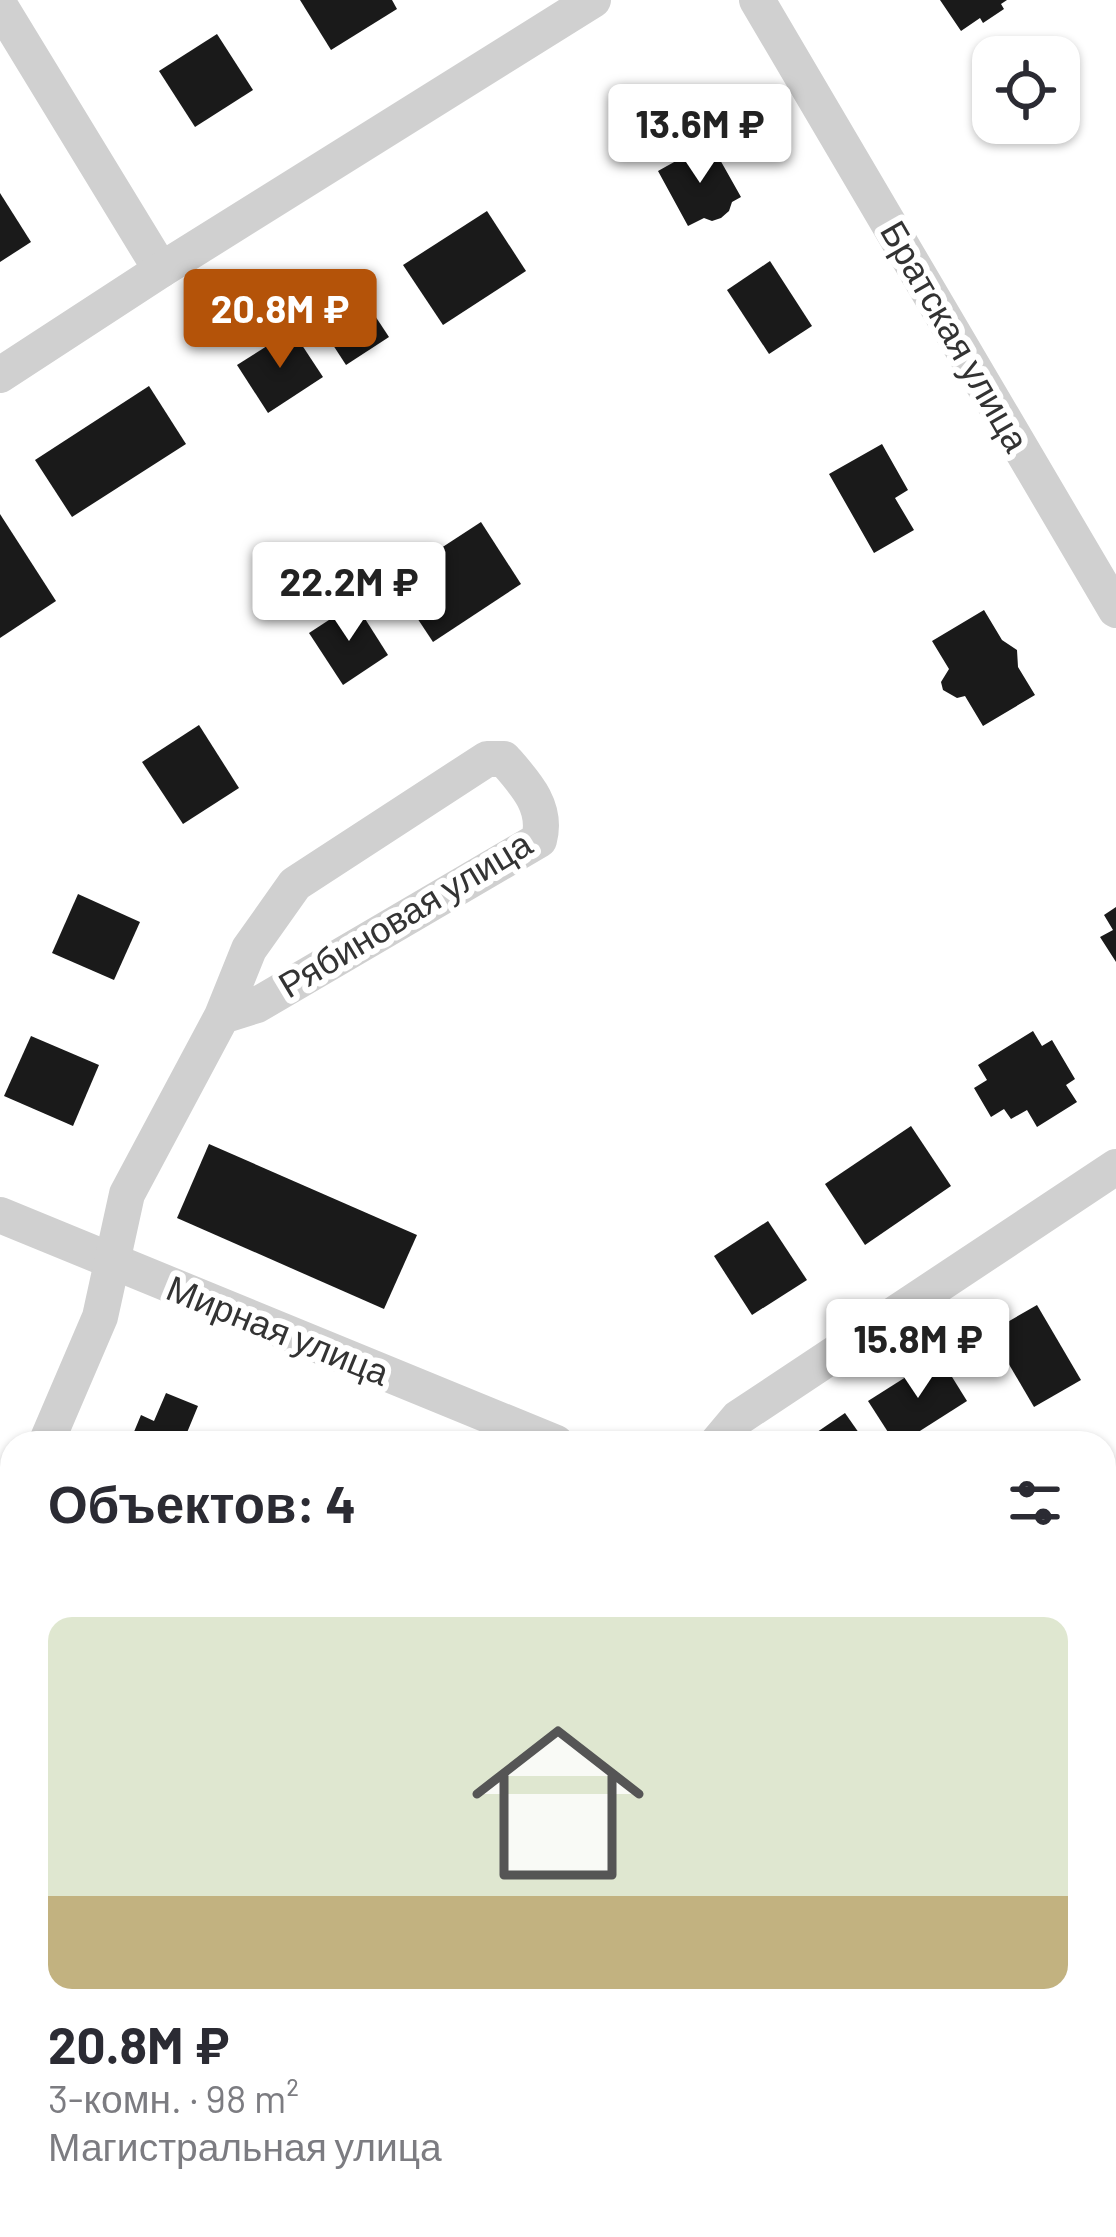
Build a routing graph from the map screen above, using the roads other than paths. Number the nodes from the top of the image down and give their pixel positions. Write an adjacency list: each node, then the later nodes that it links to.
1 (593, 0): 4 (street)
2 (757, 0): 6 (street, Братская улица)
3 (0, 6): 4 (street)
4 (160, 270): 5 (street)
5 (0, 376)
6 (1116, 610)
7 (222, 1016): 7 (street, Рябиновая улица); 10 (street, Рябиновая улица)
8 (1116, 1167): 13 (street)
9 (0, 1215): 10 (street, Мирная улица)
10 (113, 1262): 11 (street, Рябиновая улица); 12 (street, Мирная улица)
11 (51, 1431)
12 (527, 1431)
13 (727, 1431)

